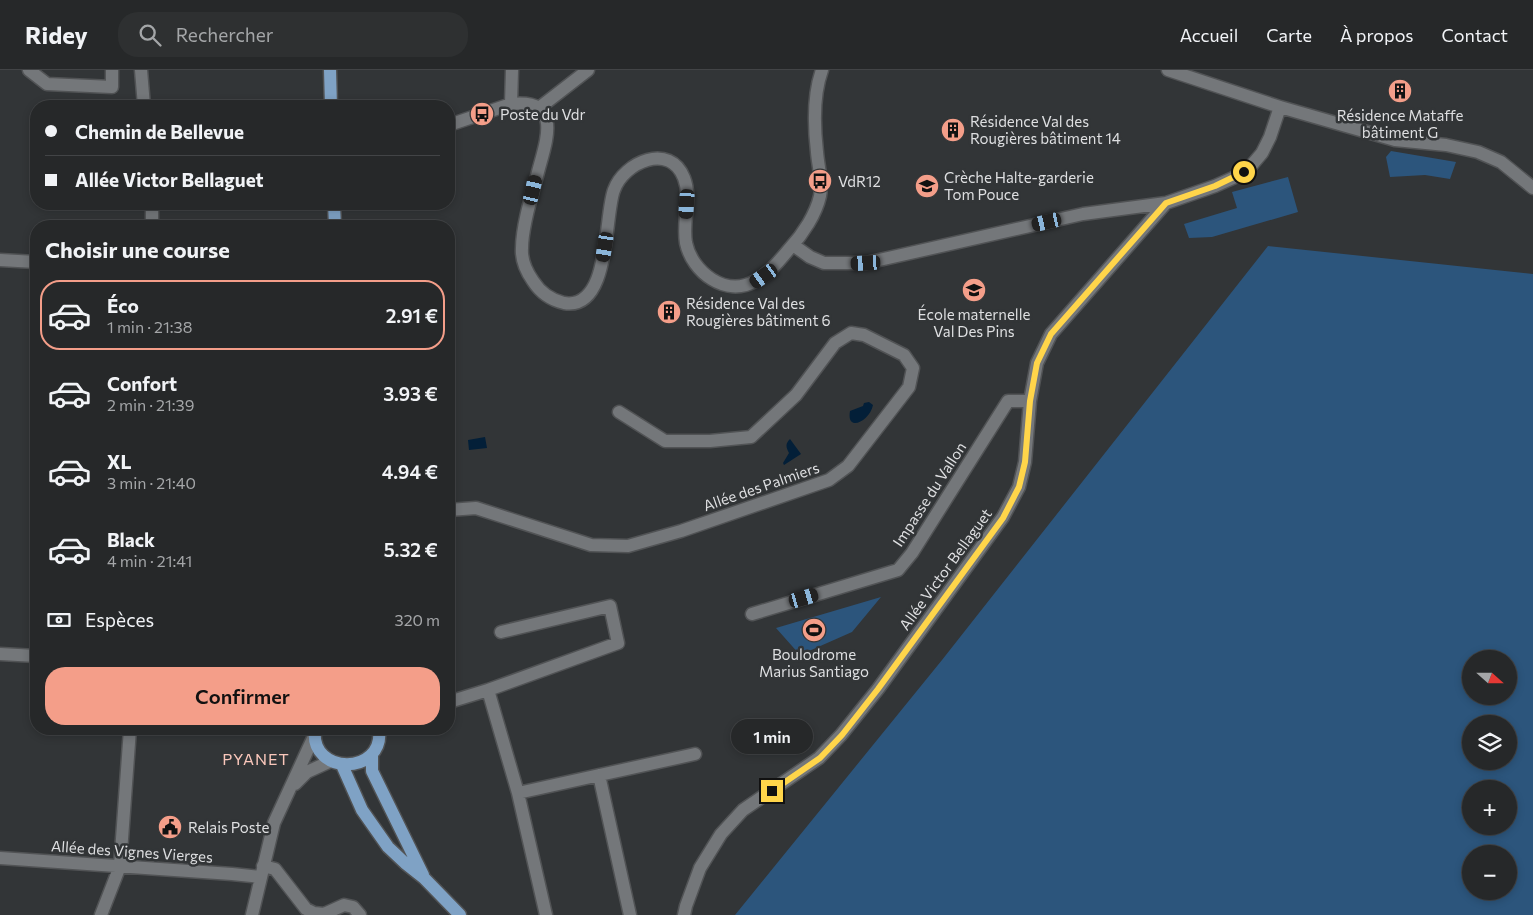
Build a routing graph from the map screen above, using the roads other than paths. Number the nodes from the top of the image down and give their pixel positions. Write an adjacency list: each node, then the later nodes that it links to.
1 (29, 70): 2 (street)
2 (112, 70)
3 (141, 70): 9 (street)
4 (330, 70): 10 (main road)
5 (512, 70): 11 (street)
6 (588, 70): 13 (street)
7 (822, 70): 17 (street)
8 (1168, 70): 12 (street)
9 (144, 100)
10 (331, 100)
11 (512, 104): 13 (street); 14 (street)
12 (1280, 107): 15 (street); 16 (street)
13 (538, 108): 17 (street)
14 (455, 123)
15 (1533, 188)
16 (1166, 203): 17 (street); 20 (street, Allée Victor Bellaguet)
17 (793, 245)
18 (0, 260): 19 (street)
19 (30, 262)
20 (1030, 401): 23 (street, Impasse du Vallon); 49 (street, Allée Victor Bellaguet)
21 (620, 412): 22 (street, Allée des Palmiers)
22 (455, 510)
23 (752, 614)
24 (501, 632): 27 (street)
25 (0, 654): 26 (street)
26 (30, 656)
27 (488, 690): 28 (street); 37 (street)
28 (455, 700)
29 (130, 735): 40 (street)
30 (313, 735): 38 (street)
31 (316, 735): 35 (main road)
32 (380, 735): 33 (main road)
33 (372, 754): 35 (main road); 42 (main road)
34 (695, 754): 36 (street)
35 (336, 763): 38 (street); 42 (main road)
36 (599, 775): 37 (street); 48 (street)
37 (518, 793): 47 (street)
38 (287, 794): 41 (street)
39 (0, 858): 40 (street, Allée des Vignes Vierges)
40 (120, 866): 41 (street, Allée des Vignes Vierges); 43 (street)
41 (262, 872): 44 (street); 45 (street)
42 (424, 878): 46 (main road)
43 (101, 915)
44 (252, 915)
45 (360, 915)
46 (460, 915)
47 (546, 915)
48 (630, 915)
49 (684, 915)

